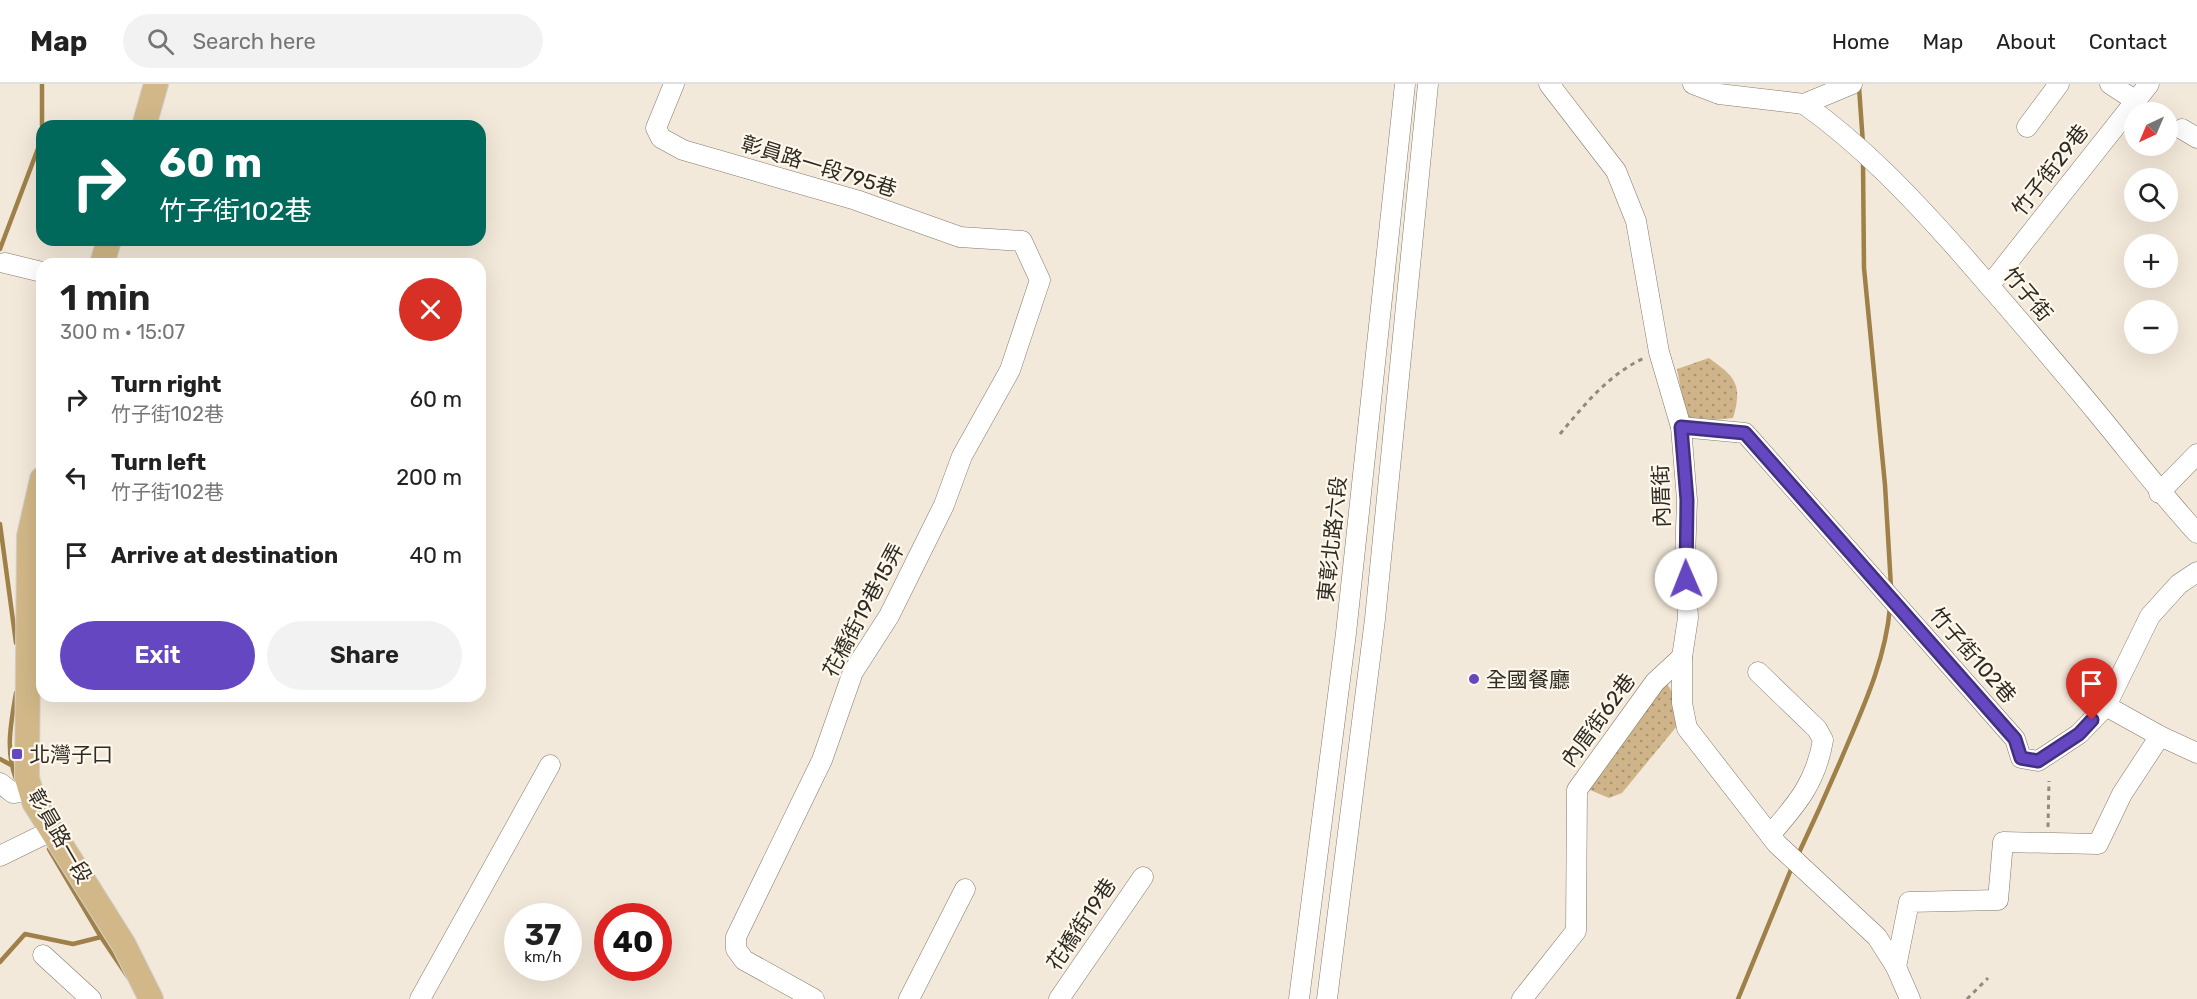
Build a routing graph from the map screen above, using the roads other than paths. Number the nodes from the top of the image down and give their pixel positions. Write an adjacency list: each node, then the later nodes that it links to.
1 (156, 84): 13 (main road)
2 (674, 84): 15 (street, 彰員路一段795巷)
3 (1405, 84): 45 (street, 東彰北路六段)
4 (1428, 84): 46 (street)
5 (1549, 84): 19 (street, 內厝街)
6 (1693, 84): 12 (street)
7 (1852, 84): 12 (street)
8 (2059, 84): 14 (street)
9 (2110, 84): 11 (street)
10 (2149, 84): 11 (street, 竹子街29巷)
11 (2136, 101): 18 (street, 竹子街29巷)
12 (1804, 104): 18 (street, 竹子街)
13 (146, 120)
14 (2027, 127)
15 (1022, 240): 42 (street, 花橋街19巷15弄)
16 (5, 263): 17 (street)
17 (36, 271)
18 (1989, 286): 21 (street, 竹子街)
19 (1681, 427): 25 (street, 內厝街); 27 (street, 竹子街102巷)
20 (2197, 454): 21 (street)
21 (2159, 493): 23 (street, 竹子街)
22 (36, 505): 31 (main road, 彰員路一段)
23 (2197, 533)
24 (2197, 572): 27 (street, 竹子街102巷)
25 (1682, 657): 33 (street, 內厝街); 47 (street, 內厝街62巷)
26 (1758, 672): 33 (street)
27 (2106, 706): 28 (street)
28 (2160, 736): 29 (street); 38 (street)
29 (2197, 753)
30 (550, 765): 41 (street)
31 (11, 793): 32 (main road, 彰員路一段)
32 (53, 830): 34 (street); 40 (main road, 彰員路一段)
33 (1770, 835): 38 (street, 內厝街)
34 (0, 856)
35 (1143, 877): 44 (street, 花橋街19巷)
36 (965, 889): 43 (street)
37 (43, 955): 39 (street)
38 (1896, 967): 48 (street, 內厝街)
39 (91, 999)
40 (151, 999)
41 (420, 999)
42 (814, 999)
43 (909, 999)
44 (1059, 999)
45 (1299, 999)
46 (1328, 999)
47 (1522, 999)
48 (1910, 999)

